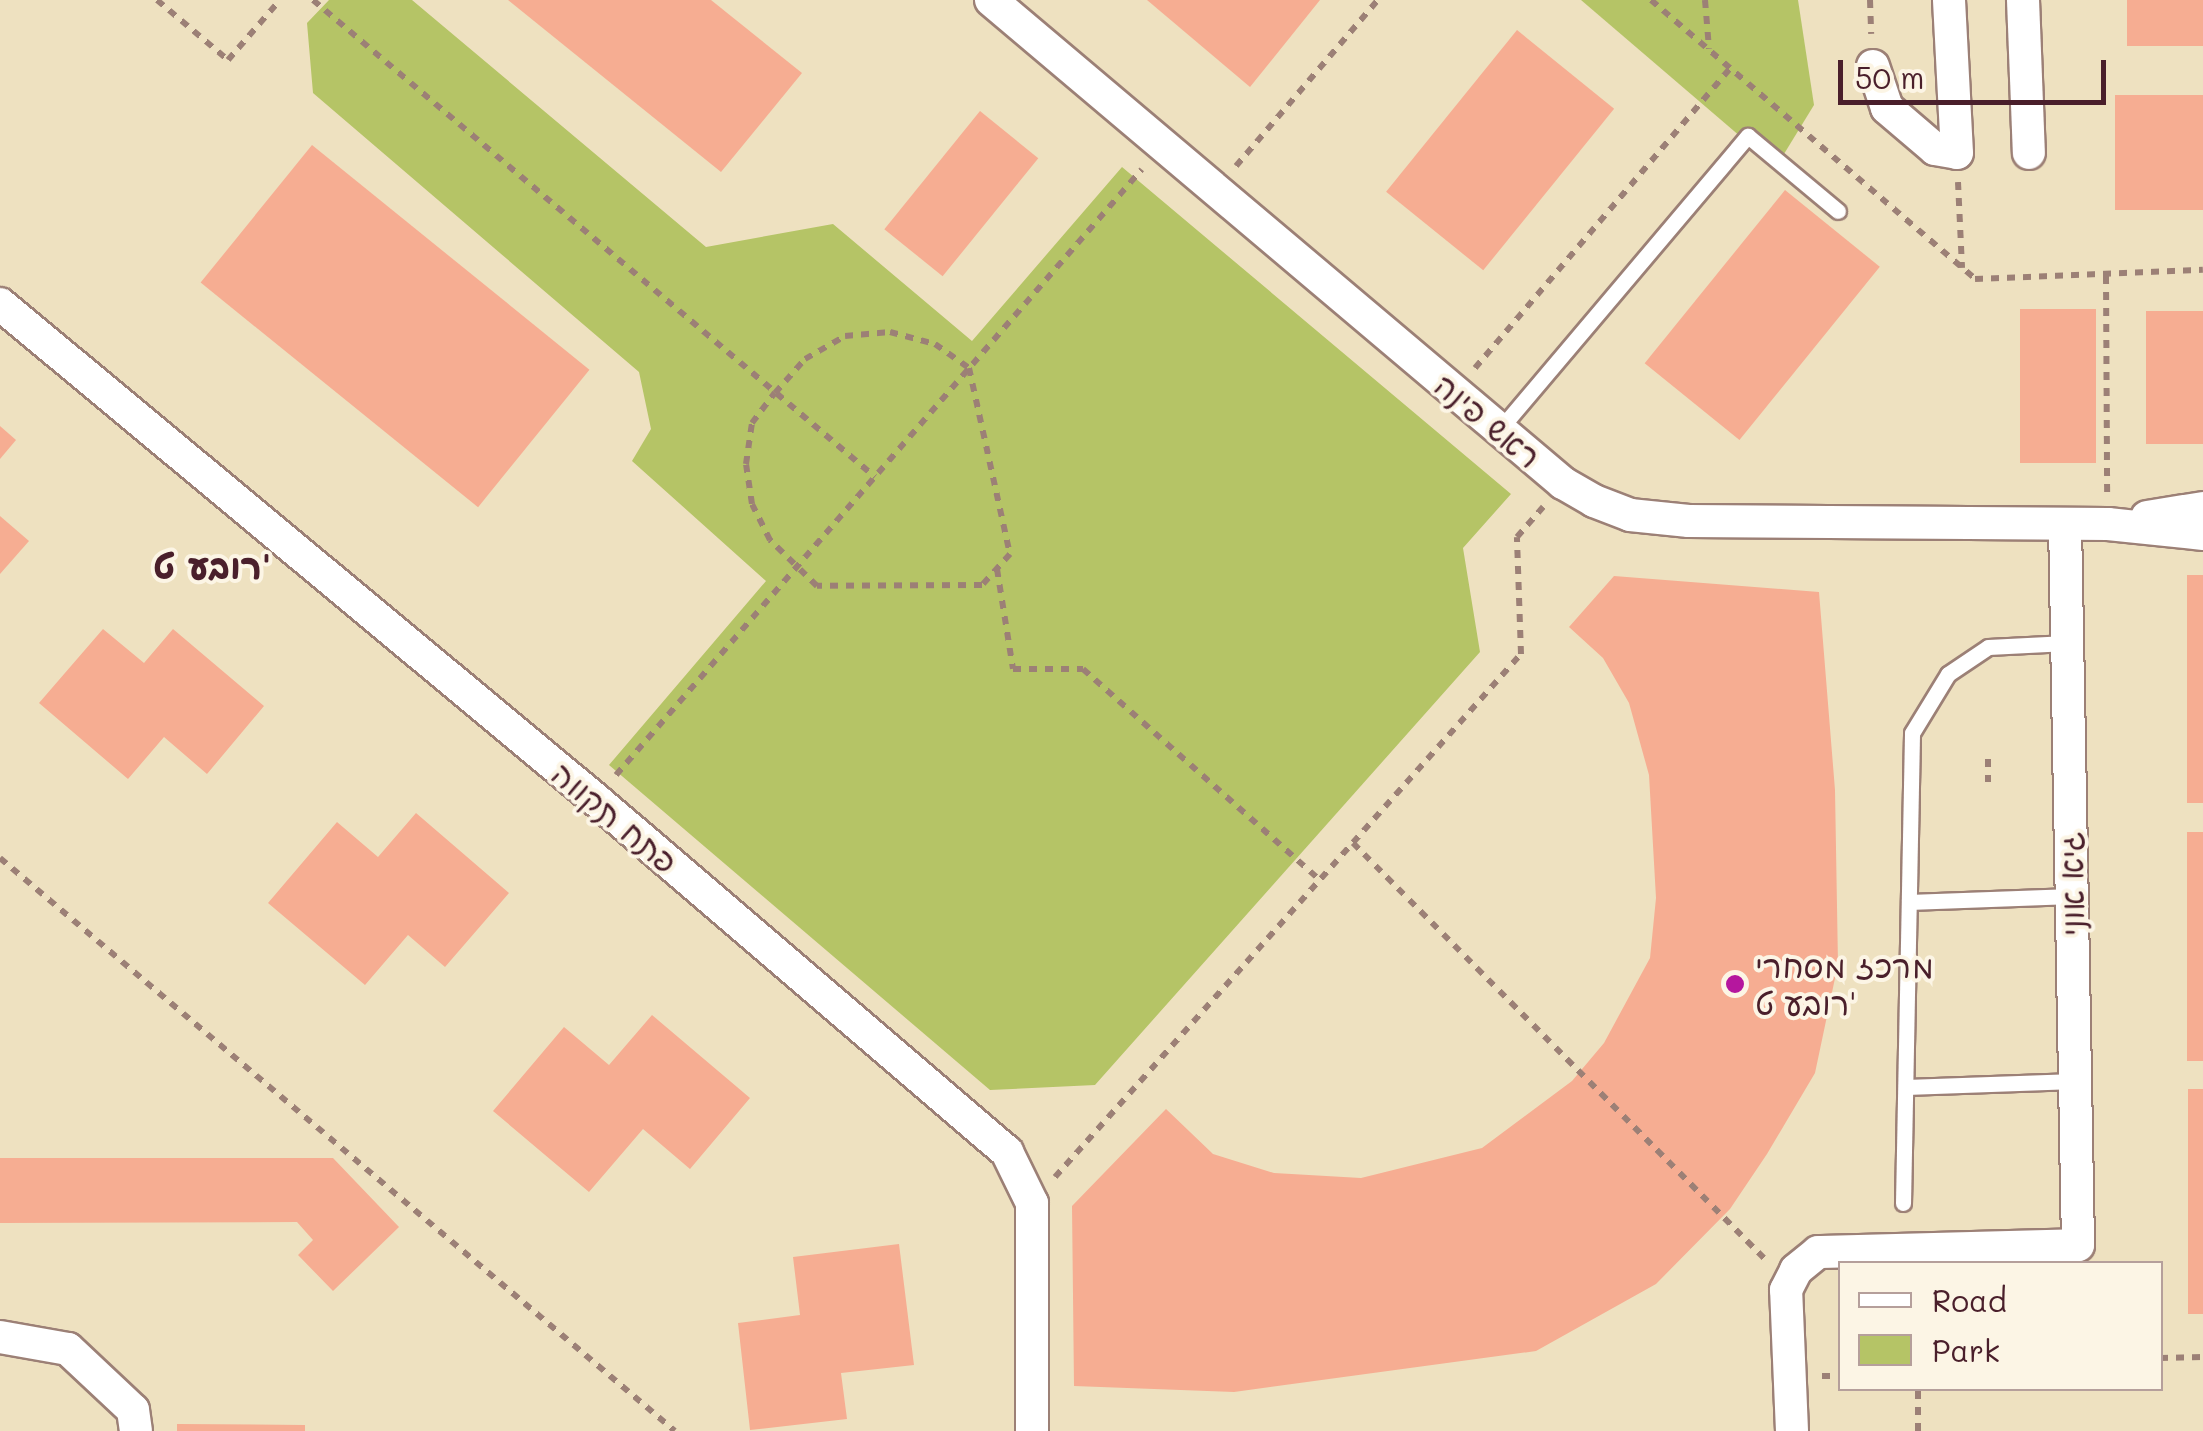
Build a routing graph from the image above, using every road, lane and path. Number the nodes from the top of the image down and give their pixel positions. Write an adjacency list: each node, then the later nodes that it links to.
1 (157, 0): 2 (path)
2 (280, 0)
3 (312, 0): 24 (path)
4 (991, 0): 13 (street, ראש פינה)
5 (1378, 0): 16 (path)
6 (1651, 0): 10 (path)
7 (1706, 0): 10 (path)
8 (1949, 0): 14 (street)
9 (2023, 0): 15 (street)
10 (1709, 50): 12 (path)
11 (1873, 66): 14 (street)
12 (1730, 68): 18 (path); 23 (path)
13 (1163, 145): 16 (street, ראש פינה); 22 (path)
14 (1957, 153): 18 (path)
15 (2029, 153)
16 (1216, 190): 23 (street, ראש פינה)
17 (1838, 212): 25 (lane)
18 (1962, 268): 20 (path)
19 (2203, 270): 20 (path)
20 (2106, 276): 30 (path)
21 (0, 304): 37 (street, פתח תקווה)
22 (969, 368): 24 (path); 26 (path); 33 (path)
23 (1455, 391): 25 (street, ראש פינה)
24 (775, 393): 26 (path); 32 (path)
25 (1500, 429): 27 (street, ראש פינה)
26 (875, 477): 32 (path)
27 (1563, 483): 29 (street, ראש פינה); 38 (path)
28 (2203, 508): 30 (street, ראש פינה)
29 (2065, 524): 30 (street, ראש פינה); 34 (street, גיא אוני)
30 (2108, 524): 31 (street, ראש פינה)
31 (2203, 534)
32 (796, 566): 33 (path); 37 (path)
33 (997, 568): 40 (path)
34 (2067, 643): 41 (street, גיא אוני); 42 (lane)
35 (1988, 759): 36 (path)
36 (1988, 782)
37 (595, 799): 45 (street, פתח תקווה)
38 (1353, 843): 40 (path); 47 (path)
39 (0, 858): 54 (path)
40 (1320, 880): 45 (path)
41 (2072, 896): 42 (lane); 43 (street, גיא אוני)
42 (1909, 902): 44 (lane)
43 (2075, 1081): 44 (lane); 48 (street, גיא אוני)
44 (1906, 1087): 46 (lane)
45 (1032, 1203): 55 (street, פתח תקווה)
46 (1904, 1203)
47 (1746, 1240)
48 (2078, 1254): 56 (street, גיא אוני)
49 (0, 1336): 53 (street)
50 (2203, 1357): 51 (path)
51 (2163, 1358)
52 (1918, 1391): 57 (path)
53 (136, 1431)
54 (675, 1431)
55 (1032, 1431)
56 (1792, 1431)
57 (1918, 1431)

